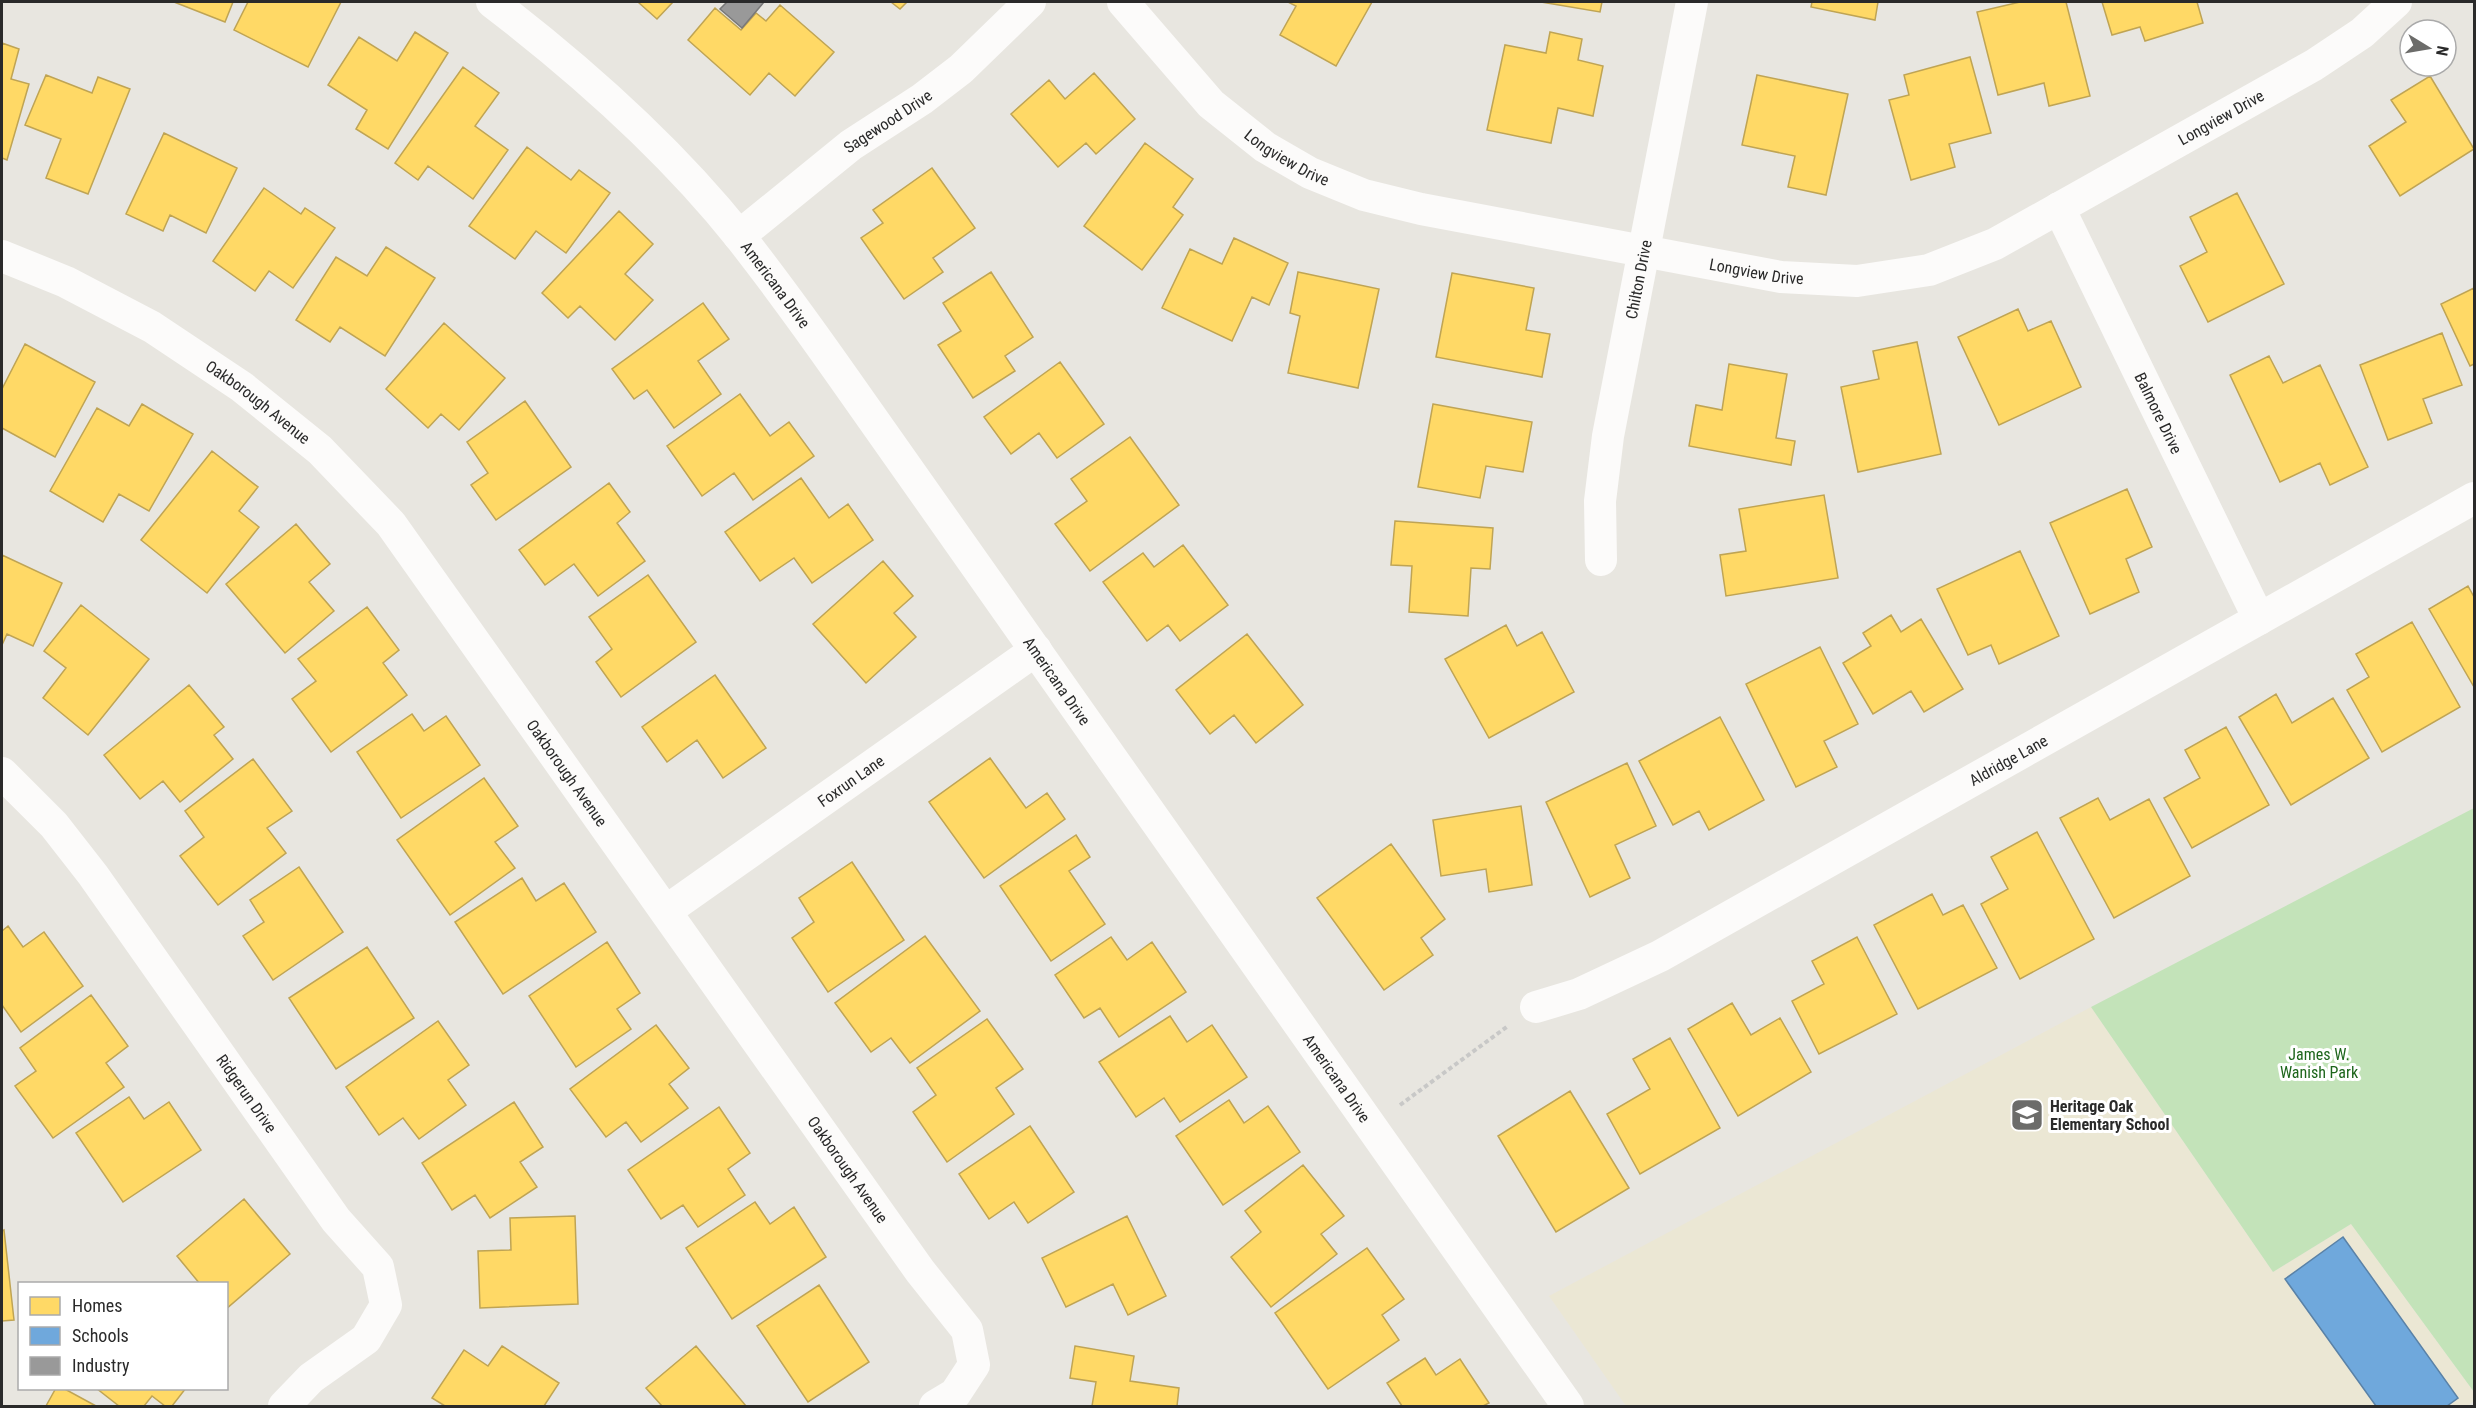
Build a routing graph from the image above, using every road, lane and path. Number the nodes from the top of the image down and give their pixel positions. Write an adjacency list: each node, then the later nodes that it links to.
1 (492, 2): 7 (street, Americana Drive)
2 (1030, 2): 7 (street, Sagewood Drive)
3 (1123, 2): 8 (street, Longview Drive)
4 (1692, 2): 8 (street, Chilton Drive)
5 (2396, 2): 6 (street, Longview Drive)
6 (2059, 208): 8 (street, Longview Drive); 12 (street, Balmore Drive)
7 (739, 236): 13 (street, Americana Drive)
8 (1644, 251): 11 (street, Chilton Drive)
9 (2, 256): 15 (street, Oakborough Avenue)
10 (2475, 498): 12 (street, Aldridge Lane)
11 (1601, 560)
12 (2259, 619): 16 (street, Aldridge Lane)
13 (1036, 650): 15 (street, Foxrun Lane); 17 (street, Americana Drive)
14 (2, 773): 18 (street, Ridgerun Drive)
15 (666, 911): 19 (street, Oakborough Avenue)
16 (1536, 1007): 17 (path)
17 (1371, 1127): 20 (street, Americana Drive)
18 (284, 1407)
19 (935, 1407)
20 (1568, 1407)

